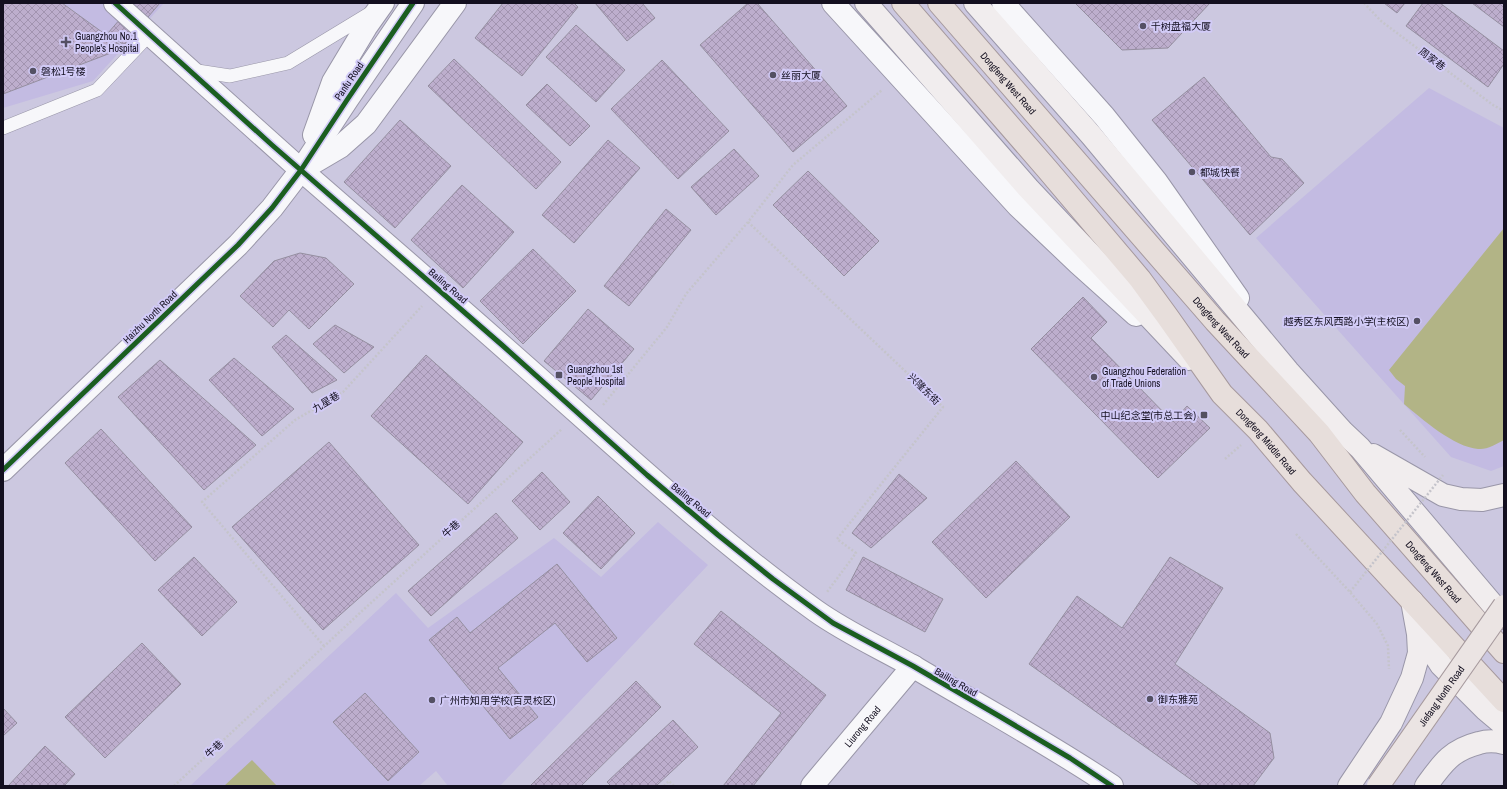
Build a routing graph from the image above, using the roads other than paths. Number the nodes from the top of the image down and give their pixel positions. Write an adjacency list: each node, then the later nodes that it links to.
1 (115, 3): 11 (street, Bailing Road)
2 (455, 3): 14 (street)
3 (833, 3): 16 (street)
4 (866, 3): 16 (main road)
5 (903, 3): 16 (highway, Dongfeng Middle Road)
6 (939, 3): 17 (highway, Dongfeng West Road)
7 (975, 3): 15 (main road)
8 (1003, 3): 15 (street)
9 (381, 5): 12 (lane); 14 (street)
10 (411, 6): 14 (street, Panfu Road)
11 (150, 34): 12 (street, Bailing Road); 13 (lane)
12 (190, 70): 14 (street, Bailing Road)
13 (3, 128)
14 (301, 170): 19 (street, Haizhu North Road); 26 (street, Bailing Road)
15 (1288, 371): 18 (main road)
16 (1222, 394): 21 (highway, Dongfeng Middle Road)
17 (1319, 433): 18 (main road); 25 (highway, Dongfeng West Road)
18 (1360, 448): 20 (main road); 23 (main road)
19 (3, 470)
20 (1504, 495)
21 (1412, 601): 27 (highway, Dongfeng Middle Road); 28 (main road); 32 (main road)
22 (1504, 606): 33 (main road, Jiefang North Road, bridge)
23 (1504, 618)
24 (1504, 631): 34 (main road, Jiefang North Road)
25 (1504, 652)
26 (913, 666): 30 (street, Liurong Road); 31 (street, Bailing Road)
27 (1504, 701)
28 (1504, 725)
29 (1504, 743): 35 (main road)
30 (812, 786)
31 (1112, 786)
32 (1349, 786)
33 (1378, 786)
34 (1396, 786)
35 (1426, 786)

